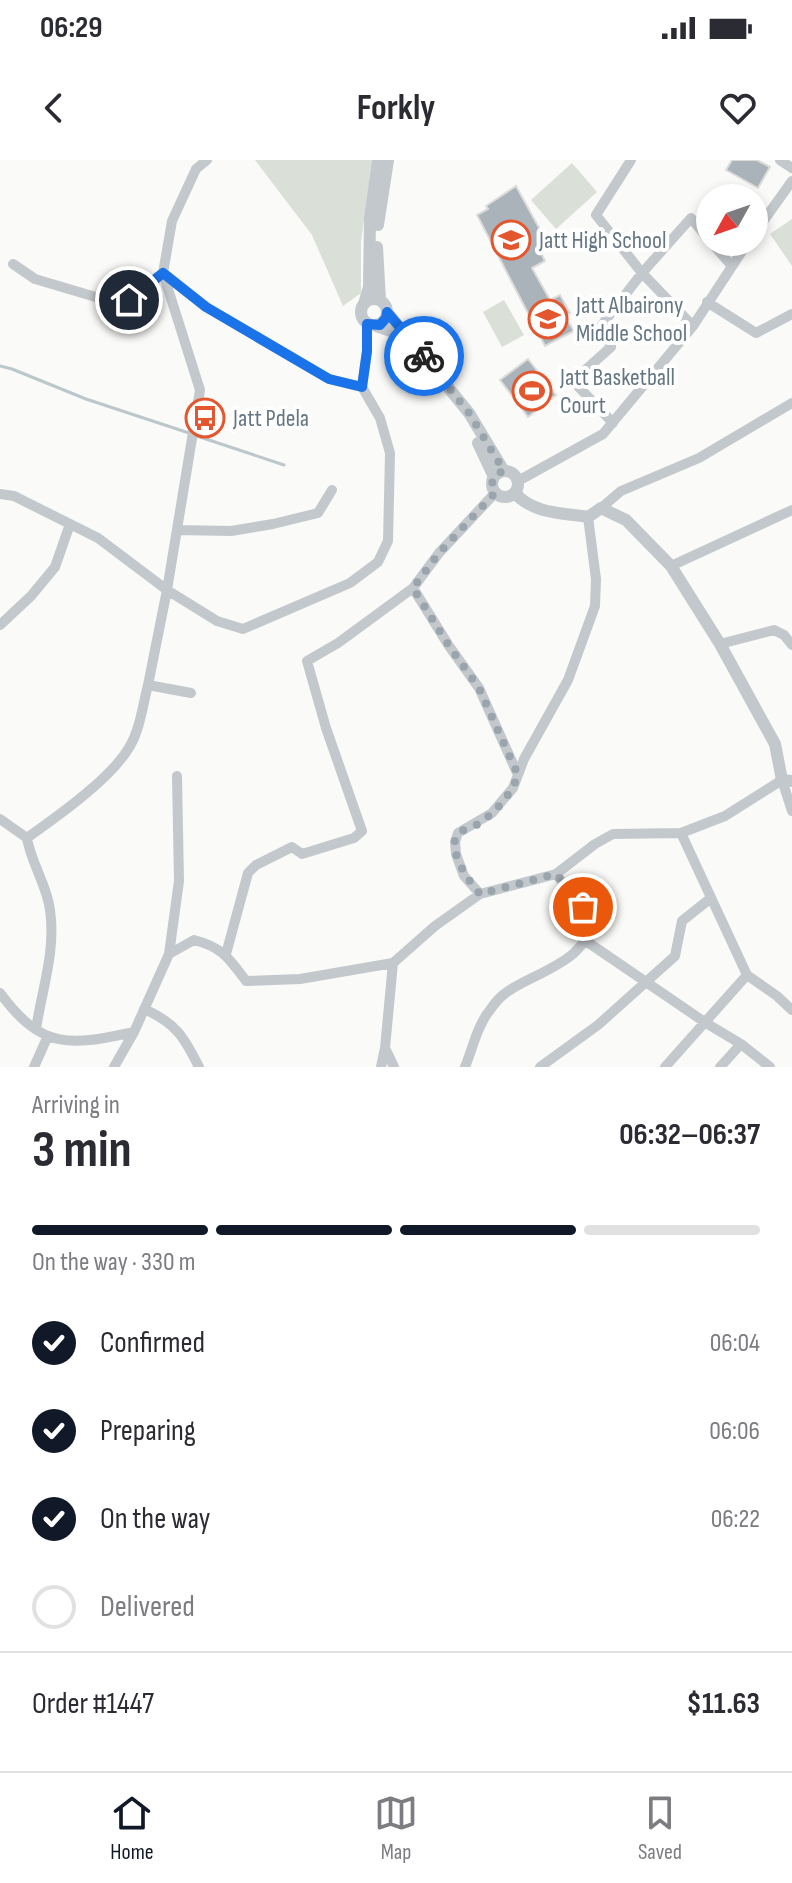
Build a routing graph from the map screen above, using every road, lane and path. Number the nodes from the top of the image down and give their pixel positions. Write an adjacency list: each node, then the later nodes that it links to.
1 (207, 160): 14 (street)
2 (378, 160): 18 (street)
3 (388, 160): 16 (street)
4 (631, 160): 15 (street)
5 (780, 160): 6 (street)
6 (792, 168)
7 (792, 181): 8 (street)
8 (768, 214)
9 (696, 224): 15 (street)
10 (723, 256): 13 (street)
11 (738, 256): 13 (street)
12 (13, 264): 14 (street)
13 (731, 265): 17 (street)
14 (163, 273): 23 (street); 35 (street)
15 (642, 273): 22 (street); 25 (street)
16 (380, 300): 18 (street); 19 (street)
17 (707, 302): 20 (street); 22 (street)
18 (364, 304): 21 (street)
19 (387, 312): 21 (street); 26 (street)
20 (792, 314)
21 (371, 325): 23 (street); 26 (street)
22 (693, 326): 25 (street)
23 (362, 387): 38 (street)
24 (792, 403): 31 (street)
25 (613, 423): 27 (street)
26 (499, 474): 27 (street); 29 (street)
27 (517, 487): 29 (street); 33 (street)
28 (332, 490): 35 (street)
29 (495, 493): 37 (street)
30 (0, 494): 34 (street)
31 (601, 508): 33 (street); 36 (street)
32 (792, 510): 36 (street)
33 (588, 517): 44 (street)
34 (70, 524): 38 (street); 39 (street)
35 (177, 530): 38 (street)
36 (671, 566): 40 (street)
37 (413, 588): 44 (street); 56 (street)
38 (167, 590): 42 (street)
39 (0, 625)
40 (720, 644): 41 (street); 46 (street)
41 (792, 645)
42 (148, 685): 43 (street); 50 (street)
43 (191, 693)
44 (518, 775): 52 (street)
45 (177, 776): 55 (street)
46 (787, 781): 47 (street); 49 (street)
47 (792, 811)
48 (0, 819): 50 (street)
49 (681, 833): 51 (street); 53 (street)
50 (27, 838): 64 (street)
51 (556, 874): 52 (street); 54 (street)
52 (480, 894): 57 (street)
53 (711, 898): 58 (street); 59 (street)
54 (586, 941): 59 (street); 74 (street)
55 (169, 954): 56 (street); 61 (street)
56 (226, 954): 57 (street)
57 (393, 963): 68 (street)
58 (747, 975): 62 (street); 63 (street)
59 (646, 982): 63 (street); 75 (street)
60 (0, 993): 64 (street)
61 (144, 1009): 65 (street); 71 (street)
62 (792, 1010)
63 (706, 1023): 67 (street); 76 (street)
64 (36, 1029): 66 (street)
65 (134, 1032): 66 (street); 70 (street)
66 (47, 1038): 69 (street)
67 (741, 1044): 77 (street); 78 (street)
68 (385, 1048): 72 (street); 73 (street)
69 (34, 1067)
70 (114, 1067)
71 (199, 1067)
72 (381, 1067)
73 (394, 1067)
74 (465, 1067)
75 (540, 1067)
76 (665, 1067)
77 (720, 1067)
78 (770, 1067)

